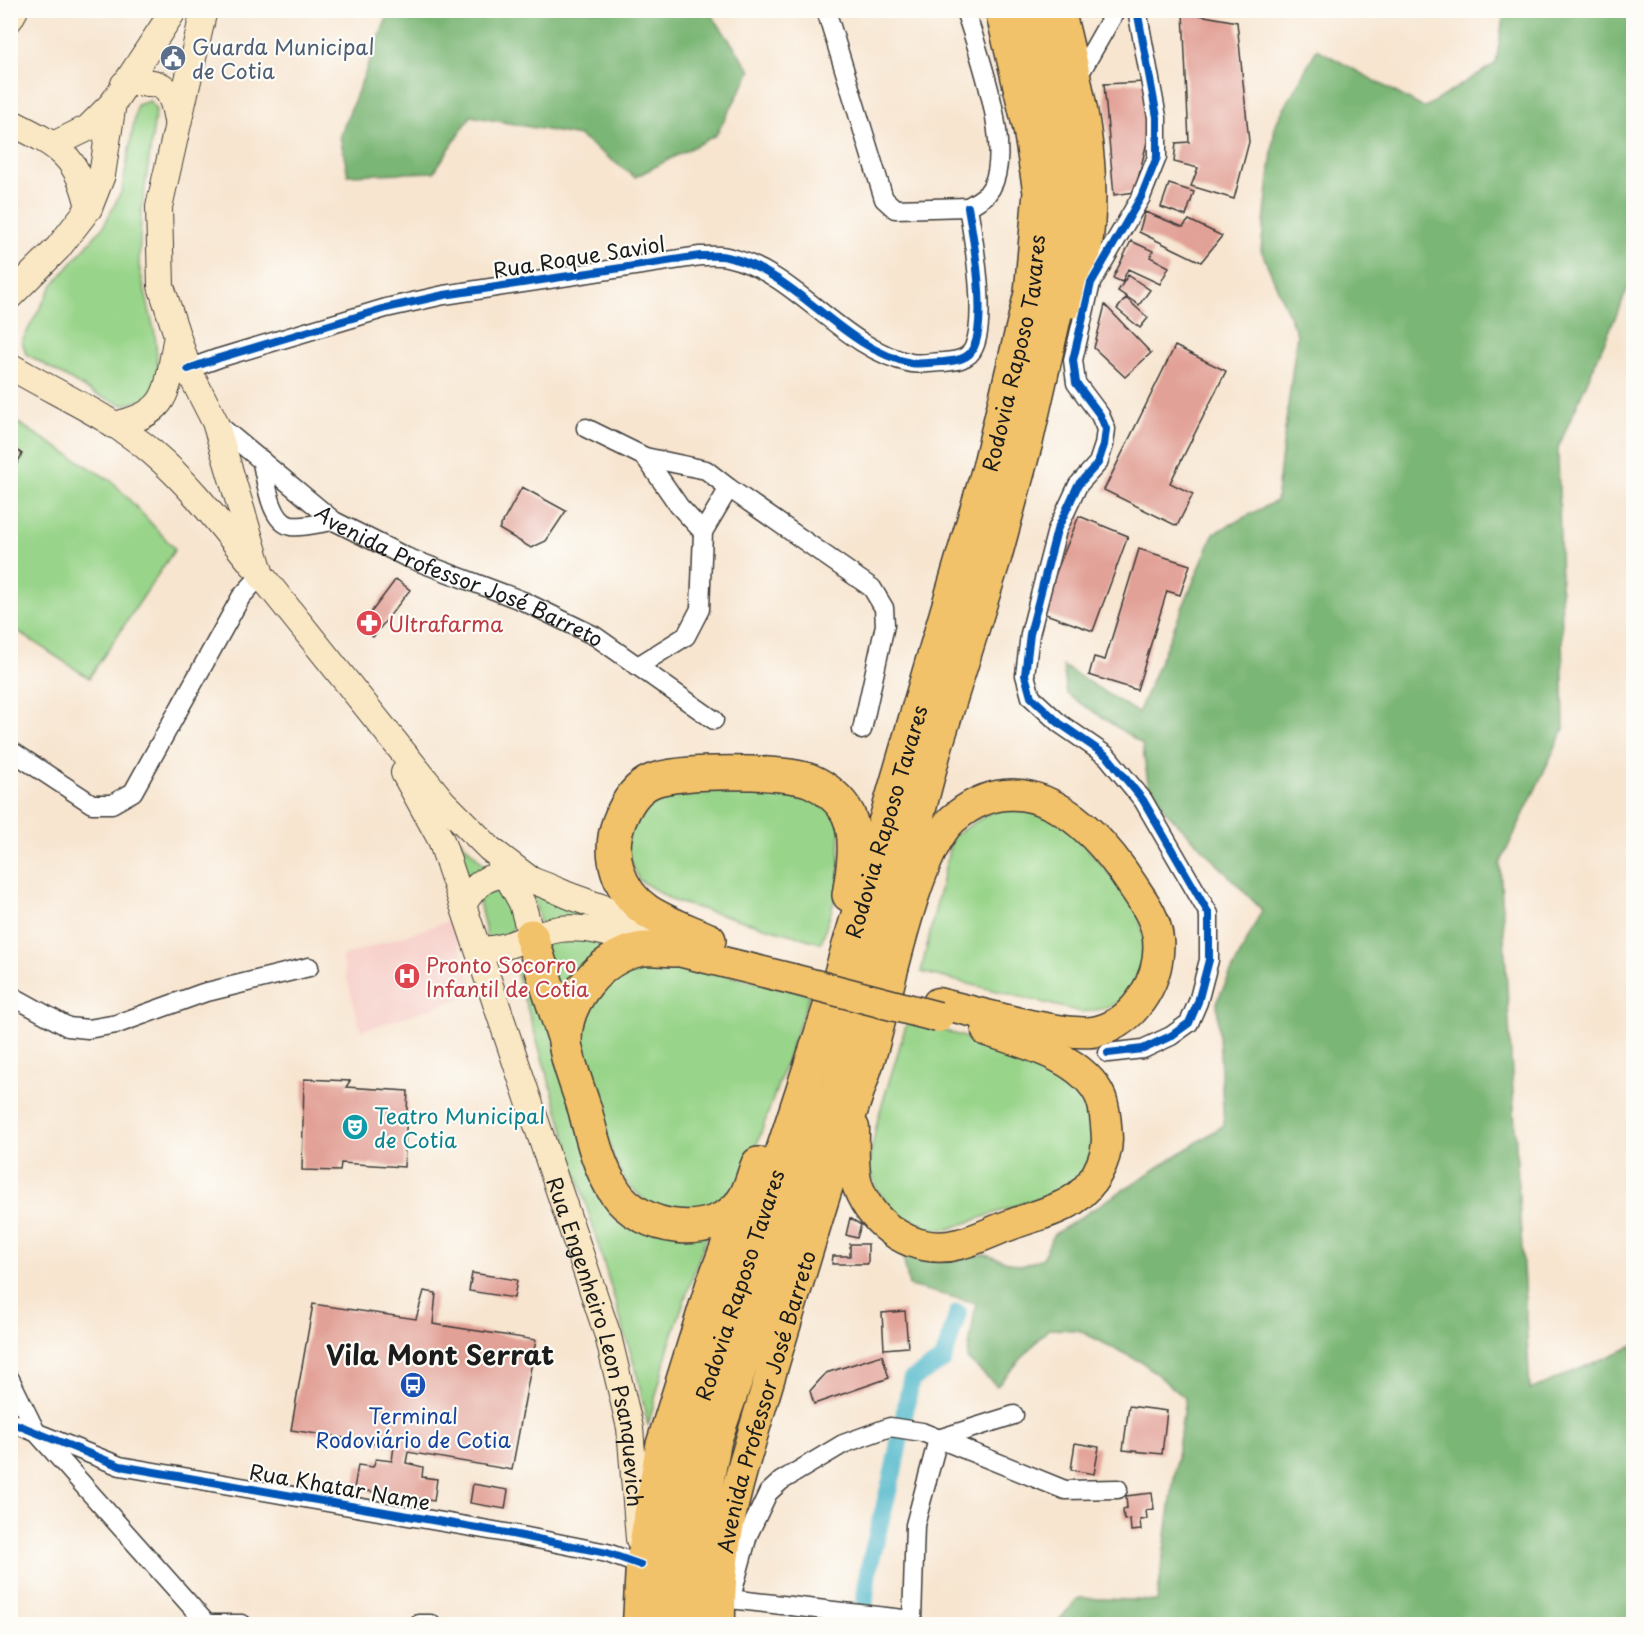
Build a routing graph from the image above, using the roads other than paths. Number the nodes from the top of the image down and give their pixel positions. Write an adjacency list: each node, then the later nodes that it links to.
1 (15, 10): 11 (main road)
2 (174, 10): 13 (main road)
3 (204, 10): 15 (main road, Rua Engenheiro Leon Psanquevich)
4 (826, 10): 17 (street)
5 (965, 10): 17 (street)
6 (1002, 10): 48 (highway, Rodovia Raposo Tavares)
7 (1029, 10): 26 (highway, Rodovia Raposo Tavares)
8 (1058, 10): 12 (highway)
9 (1116, 10): 12 (street)
10 (1137, 10): 52 (street)
11 (10, 19)
12 (1076, 80): 26 (highway)
13 (119, 94): 15 (main road); 16 (main road); 18 (main road)
14 (10, 122): 16 (main road)
15 (177, 124): 20 (main road, Rua Engenheiro Leon Psanquevich)
16 (55, 144): 18 (main road)
17 (968, 207): 22 (street, Rua Roque Saviol)
18 (88, 208): 19 (main road)
19 (10, 296)
20 (177, 336): 22 (main road, Rua Engenheiro Leon Psanquevich); 24 (main road)
21 (10, 366): 24 (main road)
22 (188, 369): 23 (main road, Rua Engenheiro Leon Psanquevich)
23 (215, 422): 28 (street, Avenida Professor José Barreto); 33 (main road, Rua Engenheiro Leon Psanquevich)
24 (113, 425): 33 (main road)
25 (586, 428): 27 (street)
26 (1026, 442): 32 (highway, Rodovia Raposo Tavares)
27 (645, 456): 29 (street); 31 (street)
28 (261, 459): 30 (street, Avenida Professor José Barreto); 30 (street)
29 (729, 488): 31 (street); 37 (street)
30 (334, 521): 34 (street, Avenida Professor José Barreto)
31 (703, 531): 34 (street)
32 (995, 556): 40 (highway); 63 (highway, Rodovia Raposo Tavares)
33 (261, 575): 35 (main road, Rua Engenheiro Leon Psanquevich); 38 (street)
34 (638, 666): 36 (street, Avenida Professor José Barreto)
35 (355, 693): 39 (main road, Rua Engenheiro Leon Psanquevich); 41 (main road, Rua Engenheiro Leon Psanquevich)
36 (714, 720)
37 (862, 730)
38 (10, 750)
39 (519, 878): 41 (main road); 42 (main road, Rua Engenheiro Leon Psanquevich); 43 (main road)
40 (919, 879): 50 (highway); 54 (highway)
41 (464, 903): 44 (main road, Rua Engenheiro Leon Psanquevich)
42 (531, 936): 44 (main road); 45 (main road); 51 (highway)
43 (709, 940): 47 (highway); 48 (highway)
44 (480, 950): 64 (main road, Rua Engenheiro Leon Psanquevich)
45 (674, 950): 47 (highway); 51 (highway)
46 (309, 967): 49 (street)
47 (794, 973): 50 (highway, bridge)
48 (841, 973): 53 (highway, Rodovia Raposo Tavares)
49 (10, 995)
50 (938, 1010): 54 (highway)
51 (565, 1040): 56 (highway)
52 (1108, 1053)
53 (805, 1082): 56 (highway); 71 (highway, Rodovia Raposo Tavares)
54 (854, 1107): 55 (highway)
55 (828, 1183): 63 (highway); 65 (highway, Avenida Professor José Barreto)
56 (743, 1201): 64 (highway)
57 (10, 1379): 60 (street)
58 (1014, 1414): 61 (street)
59 (10, 1422): 60 (street, Rua Khatar Name)
60 (36, 1432): 64 (street, Rua Khatar Name); 66 (street)
61 (930, 1435): 62 (street); 65 (street); 65 (street)
62 (1119, 1489)
63 (694, 1547): 72 (highway, Rodovia Raposo Tavares)
64 (641, 1565): 70 (highway)
65 (723, 1608)
66 (207, 1624): 67 (street)
67 (243, 1624)
68 (419, 1624): 69 (street)
69 (430, 1624)
70 (638, 1624)
71 (658, 1624)
72 (689, 1624)

